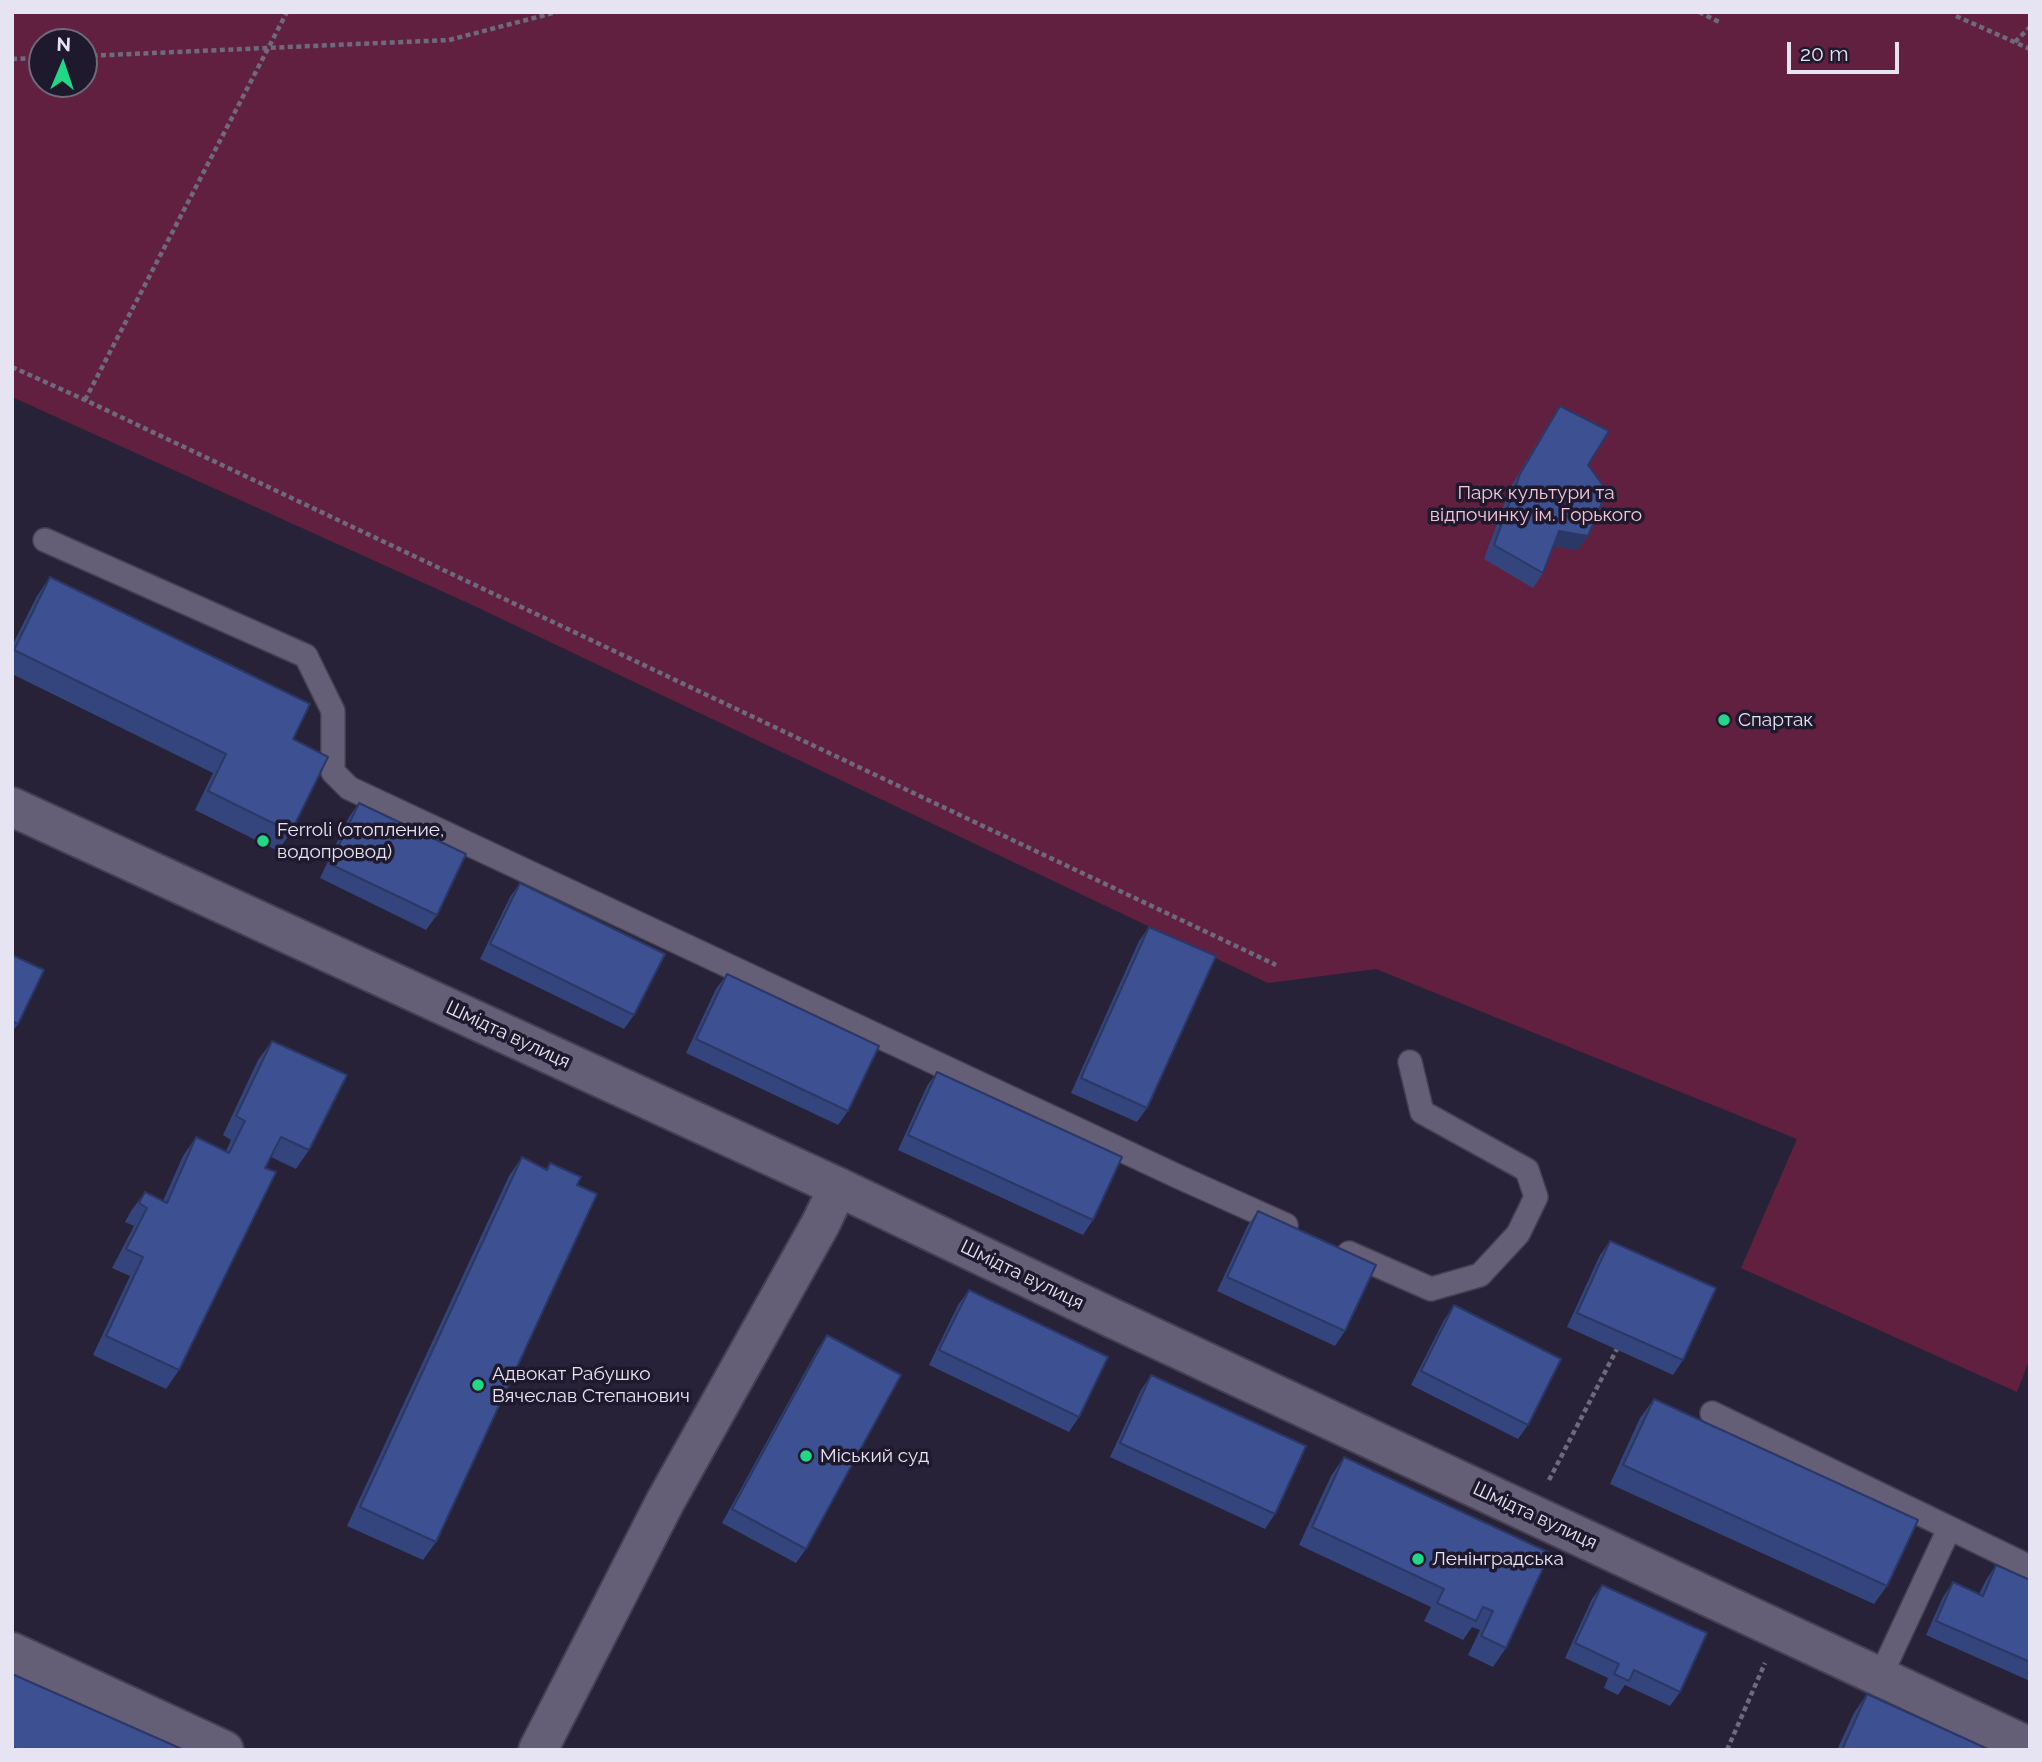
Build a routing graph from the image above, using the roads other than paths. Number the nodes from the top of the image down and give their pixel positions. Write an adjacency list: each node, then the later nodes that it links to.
1 (45, 540): 5 (lane)
2 (12, 807): 4 (street, Шмідта вулиця)
3 (1410, 1062): 6 (lane)
4 (838, 1187): 11 (street, Шмідта вулиця); 14 (street)
5 (1305, 1233)
6 (1330, 1244)
7 (1712, 1413): 8 (lane)
8 (1949, 1529): 9 (lane); 11 (lane)
9 (2030, 1567)
10 (12, 1652): 13 (street)
11 (1880, 1677): 12 (street, Шмідта вулиця)
12 (2030, 1747)
13 (224, 1750)
14 (538, 1750)

